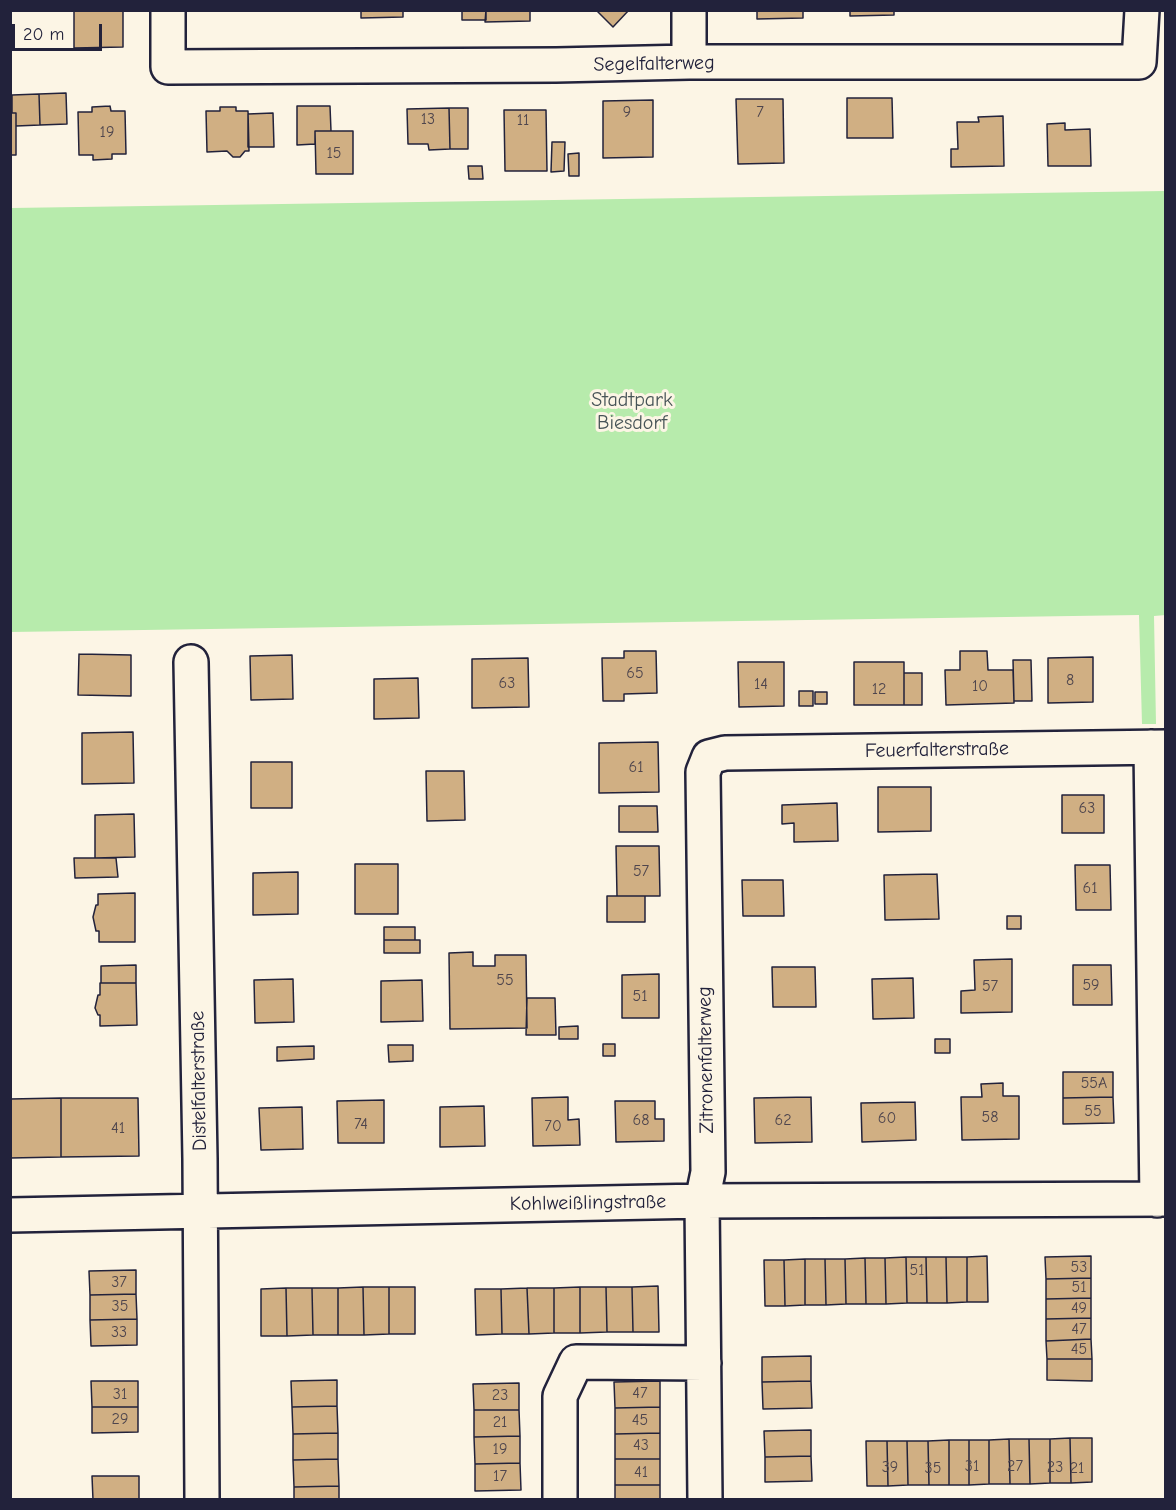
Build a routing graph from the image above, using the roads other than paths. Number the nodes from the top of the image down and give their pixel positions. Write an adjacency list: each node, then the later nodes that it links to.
1 (168, 10): 4 (street, Segelfalterweg)
2 (689, 10): 4 (street)
3 (1142, 10): 4 (street, Segelfalterweg)
4 (689, 62)
5 (191, 662): 10 (street, Distelfalterstraße)
6 (1158, 747): 7 (street, Feuerfalterstraße); 8 (street)
7 (709, 757): 9 (street, Zitronenfalterweg)
8 (1161, 1199): 9 (street, Kohlweißlingstraße)
9 (702, 1201): 10 (street, Kohlweißlingstraße); 12 (street, Zitronenfalterweg)
10 (200, 1210): 11 (street, Kohlweißlingstraße); 13 (street, Distelfalterstraße)
11 (10, 1215)
12 (704, 1363): 14 (street); 15 (street, Zitronenfalterweg)
13 (202, 1500)
14 (560, 1500)
15 (705, 1500)

